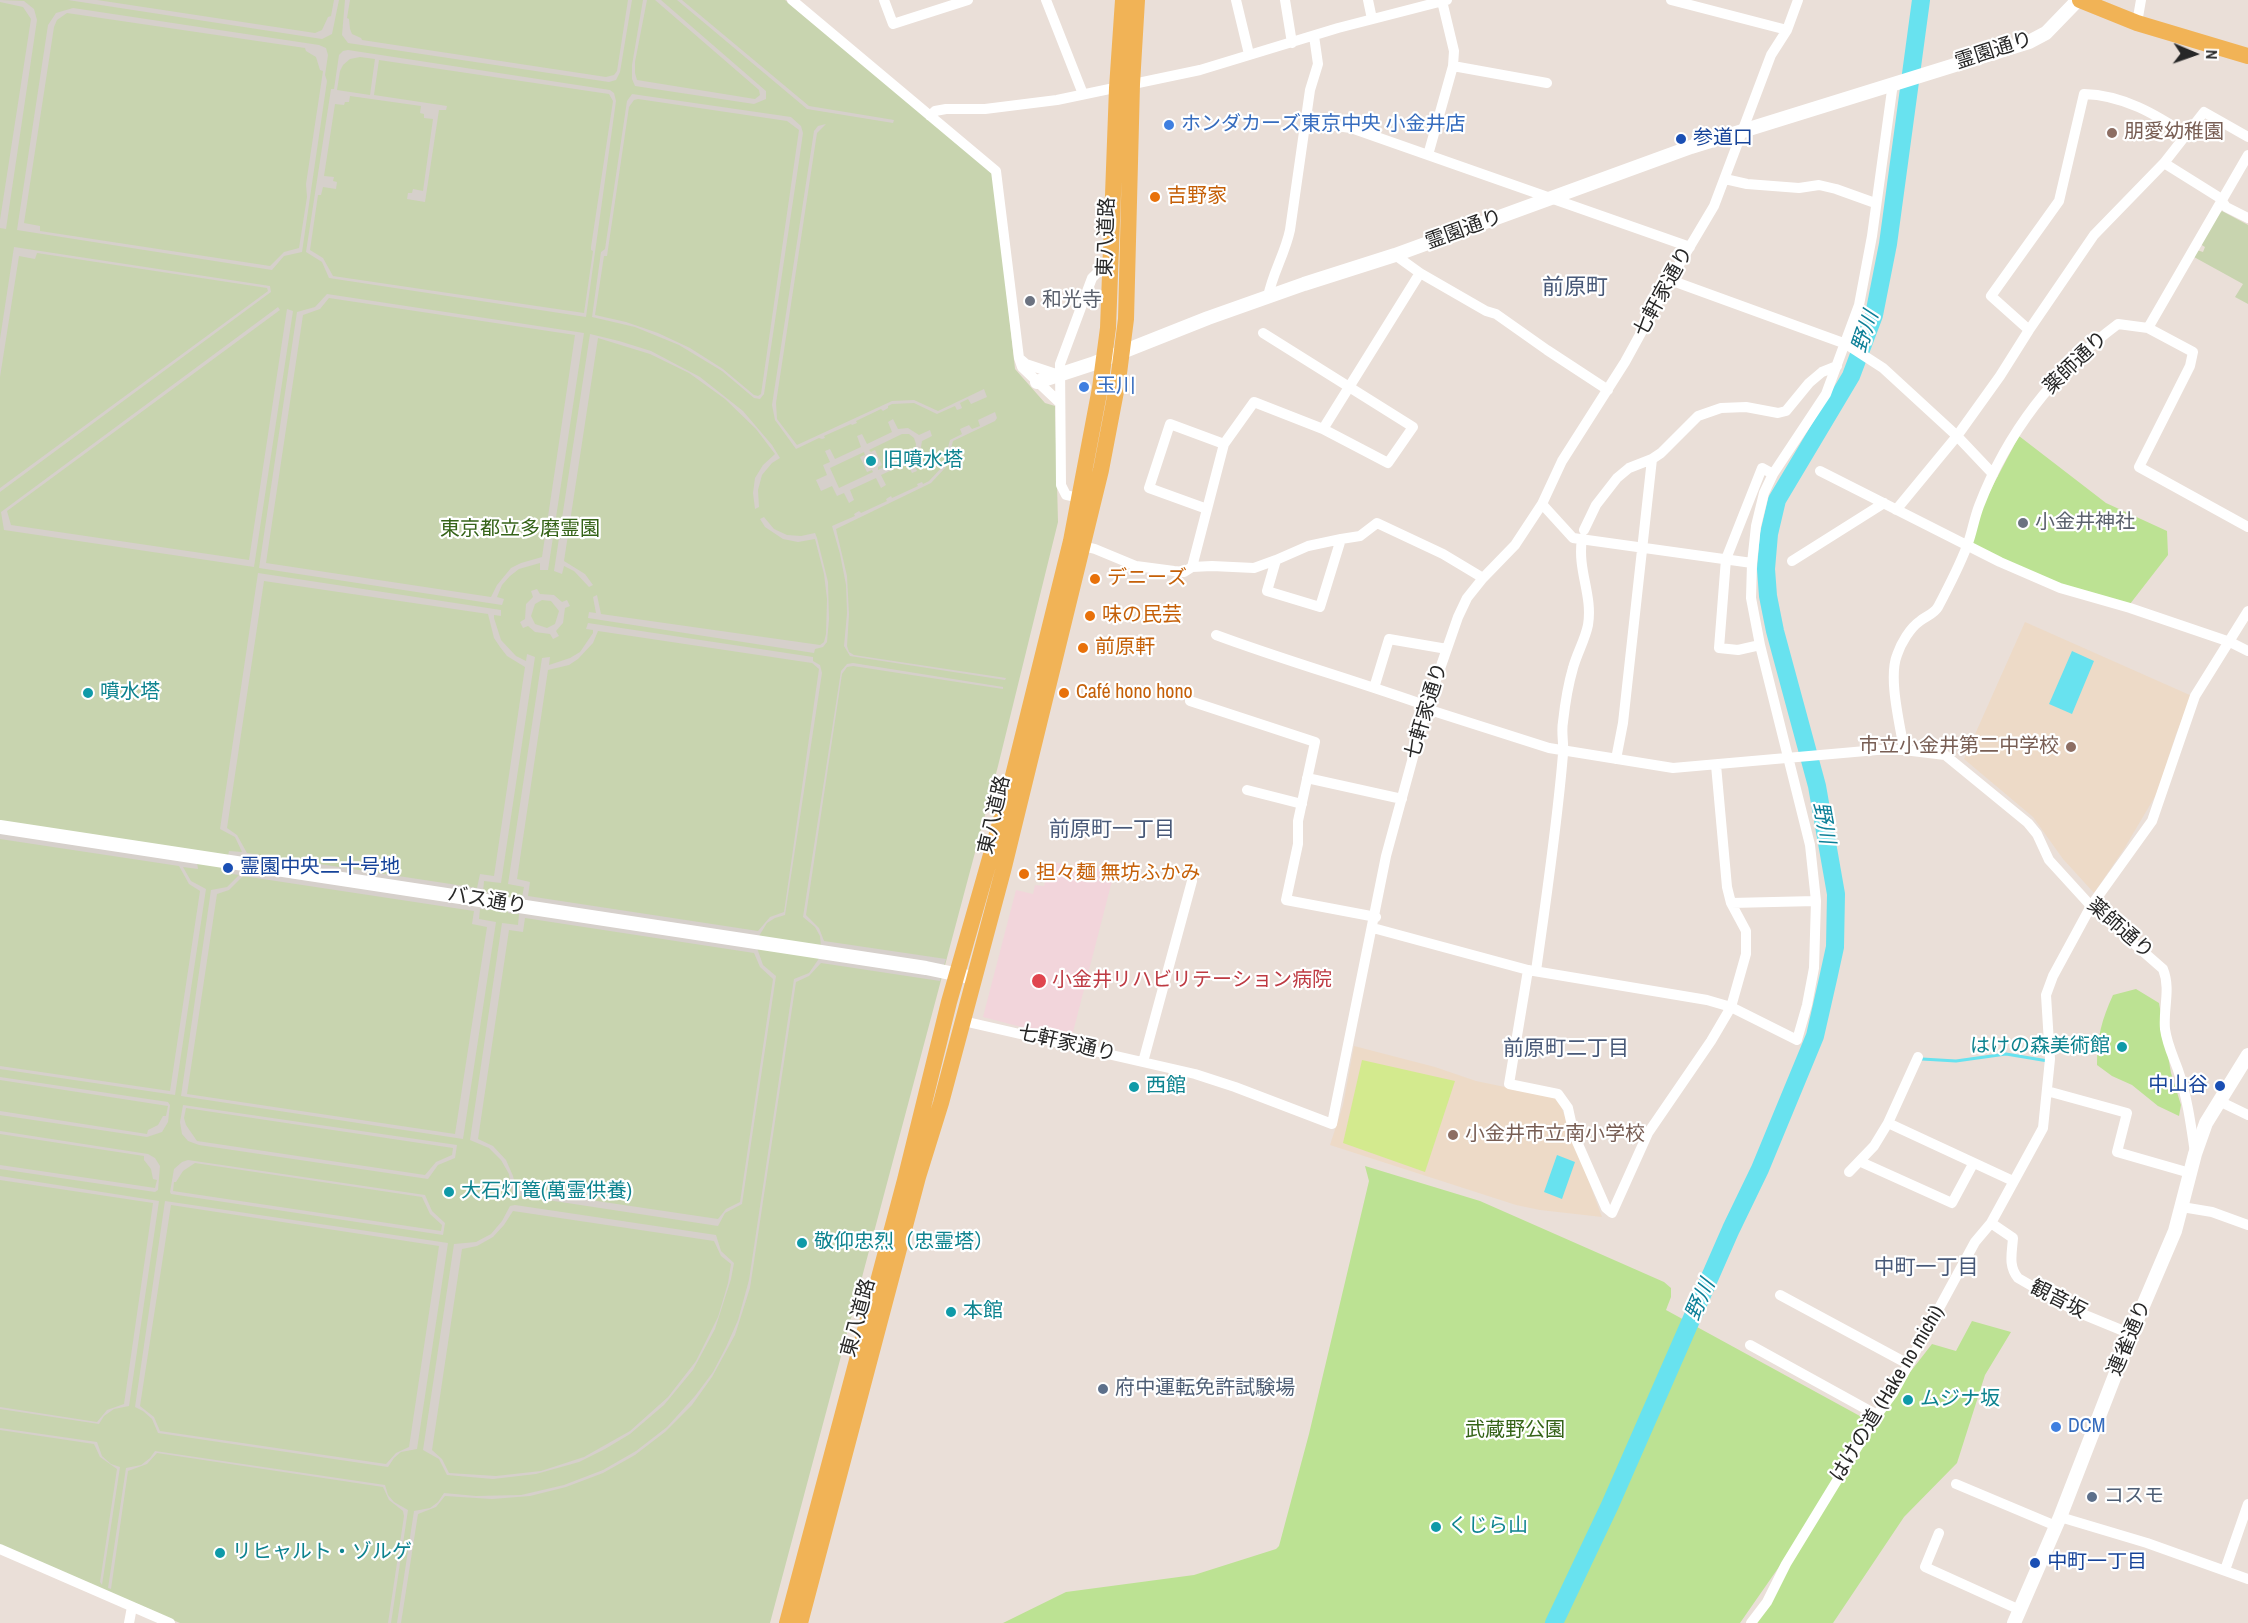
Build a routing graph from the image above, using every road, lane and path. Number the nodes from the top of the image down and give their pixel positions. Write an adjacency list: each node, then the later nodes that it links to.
1 (792, 0): 27 (street)
2 (884, 0): 3 (street)
3 (968, 0)
4 (1046, 0): 26 (street)
5 (1123, 0): 25 (main road, 東八道路)
6 (1137, 0): 25 (main road, 東八道路)
7 (1236, 0): 20 (street)
8 (1285, 0): 19 (street)
9 (1368, 0): 15 (street)
10 (1671, 0): 17 (street)
11 (1798, 0): 17 (street, 七軒家通り)
12 (2141, 0): 16 (street)
13 (1445, 1): 15 (street); 22 (street)
14 (2083, 1): 16 (main road); 24 (street, 霊園通り)
15 (1372, 19): 18 (street)
16 (2137, 23): 21 (main road)
17 (1786, 30): 29 (street, 七軒家通り)
18 (1314, 36): 19 (street); 28 (street)
19 (1292, 43): 20 (street)
20 (1249, 54): 25 (street)
21 (2248, 56)
22 (1453, 66): 23 (street); 33 (street)
23 (1546, 83)
24 (1893, 83): 29 (street, 霊園通り); 38 (street)
25 (1125, 86): 26 (street); 42 (main road, 東八道路); 50 (main road, 東八道路)
26 (1083, 94): 27 (street)
27 (930, 116): 51 (street)
28 (1306, 122): 33 (street); 45 (street)
29 (1741, 132): 35 (street, 七軒家通り); 36 (street, 霊園通り)
30 (2187, 135): 31 (street); 34 (street); 47 (street)
31 (2248, 137)
32 (2248, 154): 37 (street)
33 (1428, 155): 36 (street)
34 (2164, 163): 37 (street); 47 (street)
35 (1725, 179): 38 (street); 40 (street, 七軒家通り)
36 (1554, 197): 40 (street); 41 (street, 霊園通り)
37 (2222, 201): 39 (street); 46 (street)
38 (1875, 203): 49 (street)
39 (2248, 218)
40 (1690, 247): 44 (street, 七軒家通り)
41 (1395, 255): 43 (street); 45 (street, 霊園通り)
42 (1110, 272): 52 (main road, 東八道路); 54 (street)
43 (1420, 273): 56 (street); 57 (street)
44 (1670, 280): 49 (street); 57 (street, 七軒家通り)
45 (1268, 297): 50 (street, 霊園通り)
46 (2148, 328): 65 (street, 薬師通り); 71 (street)
47 (2029, 330): 60 (street)
48 (1263, 333): 56 (street)
49 (1846, 344): 53 (street); 60 (street)
50 (1123, 350): 52 (street, 霊園通り); 75 (main road, 東八道路)
51 (1019, 358): 54 (street); 55 (street)
52 (1104, 358): 54 (street, 霊園通り); 66 (main road, 東八道路)
53 (1838, 366): 62 (street); 64 (street)
54 (1059, 375): 55 (street, 霊園通り); 58 (street)
55 (1037, 382): 58 (street)
56 (1350, 387): 59 (street); 59 (street)
57 (1608, 390): 68 (street, 七軒家通り)
58 (1059, 402): 66 (street)
59 (1323, 429): 61 (street)
60 (1958, 436): 65 (street); 70 (street)
61 (1224, 444): 69 (street); 69 (street)
62 (1652, 459): 72 (street); 76 (street)
63 (1820, 471): 67 (street)
64 (1773, 474): 77 (street); 80 (street)
65 (1993, 474): 74 (street, 薬師通り)
66 (1079, 498): 108 (main road, 東八道路)
67 (1884, 503): 70 (street); 79 (street)
68 (1542, 504): 72 (street); 82 (street, 七軒家通り)
69 (1207, 509): 81 (street)
70 (1896, 510): 74 (street)
71 (2248, 527)
72 (1583, 534): 76 (street); 93 (street)
73 (1341, 539): 78 (street); 78 (street); 82 (street)
74 (1967, 545): 85 (street); 92 (street, 薬師通り)
75 (1083, 546): 81 (street); 109 (main road, 東八道路)
76 (1642, 548): 77 (street); 95 (street)
77 (1726, 559): 80 (street); 86 (street)
78 (1276, 560): 81 (street)
79 (1792, 561)
80 (1752, 563): 86 (street)
81 (1192, 567)
82 (1483, 578): 87 (street, 七軒家通り)
83 (2248, 611): 85 (street, はけの道 (Hake no michi))
84 (1216, 635): 89 (street)
85 (2230, 642): 88 (street); 105 (street, はけの道 (Hake no michi))
86 (1760, 645): 94 (street)
87 (1447, 649): 89 (street); 91 (street, 七軒家通り)
88 (2248, 651)
89 (1374, 688): 91 (street)
90 (1190, 701): 97 (street)
91 (1426, 706): 93 (street); 99 (street, 七軒家通り)
92 (1904, 750): 94 (street); 105 (street, 薬師通り)
93 (1563, 751): 95 (street); 107 (street)
94 (1790, 758): 96 (street); 103 (street)
95 (1616, 759): 96 (street)
96 (1716, 765): 104 (street)
97 (1307, 778): 99 (street); 100 (street)
98 (1247, 790): 100 (street)
99 (1402, 799): 106 (street, 七軒家通り)
100 (1302, 804): 106 (street)
101 (0, 827): 108 (street, バス通り)
102 (1191, 881): 114 (street)
103 (1816, 901): 104 (street); 110 (street)
104 (1731, 903): 110 (street)
105 (2091, 906): 116 (street, はけの道 (Hake no michi)); 120 (street, 薬師通り)
106 (1374, 922): 107 (street); 114 (street, 七軒家通り)
107 (1532, 971): 110 (street); 110 (street)
108 (957, 974): 109 (street, バス通り); 115 (main road, 東八道路)
109 (974, 978): 111 (main road, 東八道路)
110 (1731, 1007)
111 (964, 1018): 114 (street, 七軒家通り); 115 (main road); 146 (main road, 東八道路)
112 (2248, 1055): 117 (street, 連雀通り)
113 (1918, 1057): 119 (street)
114 (1143, 1062)
115 (926, 1091): 145 (main road, 東八道路)
116 (2047, 1091): 124 (street); 125 (street, はけの道 (Hake no michi))
117 (2219, 1101): 118 (street); 120 (street, 連雀通り)
118 (2248, 1115)
119 (1888, 1124): 121 (street); 122 (street)
120 (2195, 1154): 124 (street, 連雀通り)
121 (1861, 1162): 122 (street); 123 (street)
122 (1973, 1164): 125 (street)
123 (1849, 1172)
124 (2190, 1173): 126 (street, 連雀通り)
125 (2013, 1181): 127 (street, はけの道 (Hake no michi))
126 (2182, 1207): 128 (street); 130 (street, 連雀通り)
127 (1991, 1222): 130 (street, 観音坂); 132 (street, はけの道 (Hake no michi))
128 (2248, 1225)
129 (1779, 1295): 132 (street)
130 (2131, 1334): 136 (street, 連雀通り)
131 (1750, 1345): 133 (street)
132 (1908, 1364): 133 (street, はけの道 (Hake no michi))
133 (1877, 1415): 147 (street, はけの道 (Hake no michi))
134 (1956, 1484): 136 (street)
135 (2248, 1504): 139 (street)
136 (2058, 1521): 139 (street); 142 (street, 連雀通り)
137 (1939, 1533): 142 (street)
138 (0, 1549): 141 (street)
139 (2225, 1570): 140 (street)
140 (2248, 1579)
141 (132, 1606): 143 (street); 144 (street)
142 (2020, 1610): 148 (street, 連雀通り)
143 (129, 1623)
144 (170, 1623)
145 (787, 1623)
146 (800, 1623)
147 (1751, 1623)
148 (2014, 1623)

